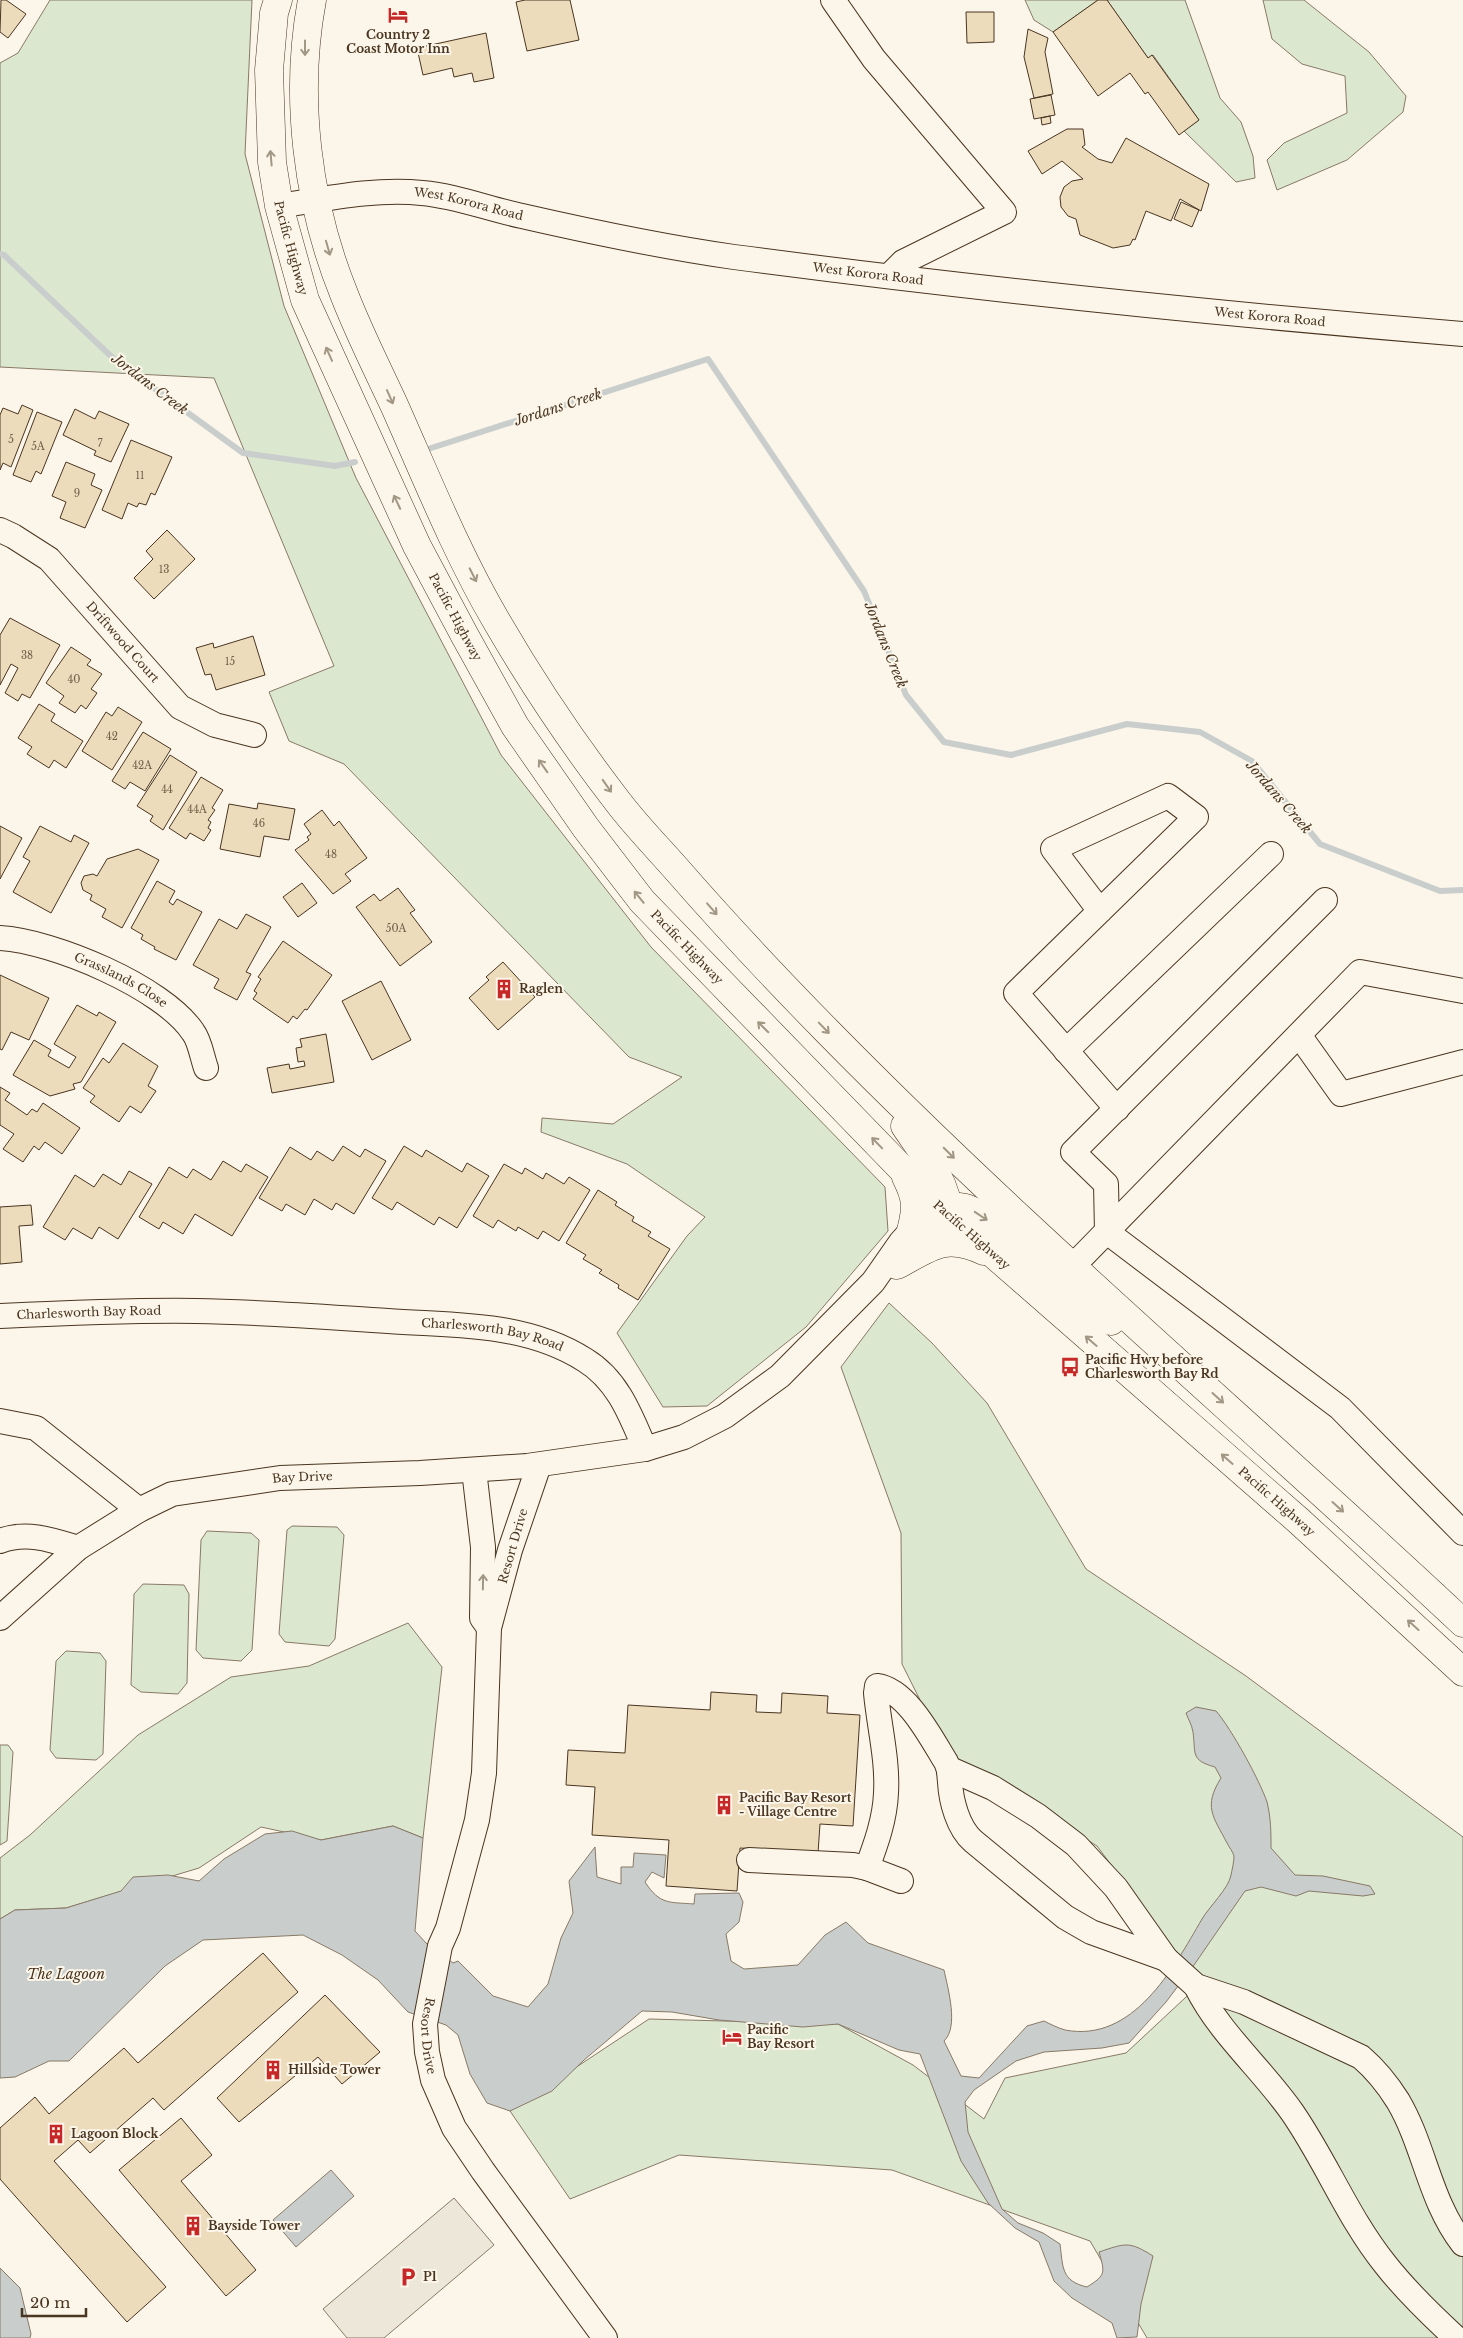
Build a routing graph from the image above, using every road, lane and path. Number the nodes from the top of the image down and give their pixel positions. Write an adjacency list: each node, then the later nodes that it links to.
1 (278, 0): 5 (highway, Pacific Highway, one-way to 1)
2 (312, 0): 4 (highway, one-way to 4)
3 (833, 0): 6 (street)
4 (316, 200): 5 (street, West Korora Road); 6 (street, West Korora Road); 19 (highway, one-way to 19)
5 (279, 206): 21 (highway, Pacific Highway, one-way to 5)
6 (890, 276): 7 (street, West Korora Road)
7 (1463, 334)
8 (0, 530): 9 (street, Driftwood Court)
9 (254, 735)
10 (1271, 854): 16 (street)
11 (1325, 900): 20 (street)
12 (1100, 911): 12 (street); 16 (street)
13 (0, 938): 18 (street, Grasslands Close)
14 (1463, 991): 15 (street)
15 (1299, 1035): 17 (street); 24 (street)
16 (1066, 1051): 20 (street)
17 (1463, 1062)
18 (206, 1068)
19 (877, 1082): 22 (highway); 27 (highway, one-way to 27)
20 (1116, 1109): 24 (street)
21 (903, 1171): 22 (highway, Pacific Highway); 23 (highway)
22 (944, 1208): 23 (street); 25 (highway, Pacific Highway); 26 (street); 30 (highway, one-way to 30)
23 (911, 1231): 28 (street)
24 (1107, 1232): 27 (street); 36 (street)
25 (990, 1253): 26 (highway); 42 (highway, Pacific Highway, one-way to 25)
26 (897, 1264): 28 (street)
27 (1072, 1267): 30 (highway)
28 (873, 1282): 32 (street)
29 (0, 1316): 32 (street, Charlesworth Bay Road)
30 (1156, 1342): 40 (highway, one-way to 40)
31 (0, 1421): 35 (street)
32 (645, 1449): 33 (street, Bay Drive)
33 (539, 1464): 34 (street, Bay Drive); 41 (street, Resort Drive)
34 (474, 1470): 35 (street, Bay Drive); 41 (street, Resort Drive, one-way to 34)
35 (139, 1510): 38 (street, Bay Drive)
36 (1463, 1533)
37 (0, 1541): 38 (street)
38 (78, 1548): 39 (street, Bay Drive)
39 (0, 1618)
40 (1463, 1623)
41 (489, 1628): 50 (street, Resort Drive)
42 (1463, 1672)
43 (950, 1769): 45 (street); 47 (street); 47 (street)
44 (749, 1860): 45 (street)
45 (867, 1868): 46 (street)
46 (900, 1881)
47 (1168, 1960): 48 (street)
48 (1193, 1983): 49 (street); 51 (street)
49 (1463, 2244)
50 (605, 2338)
51 (1456, 2338)

